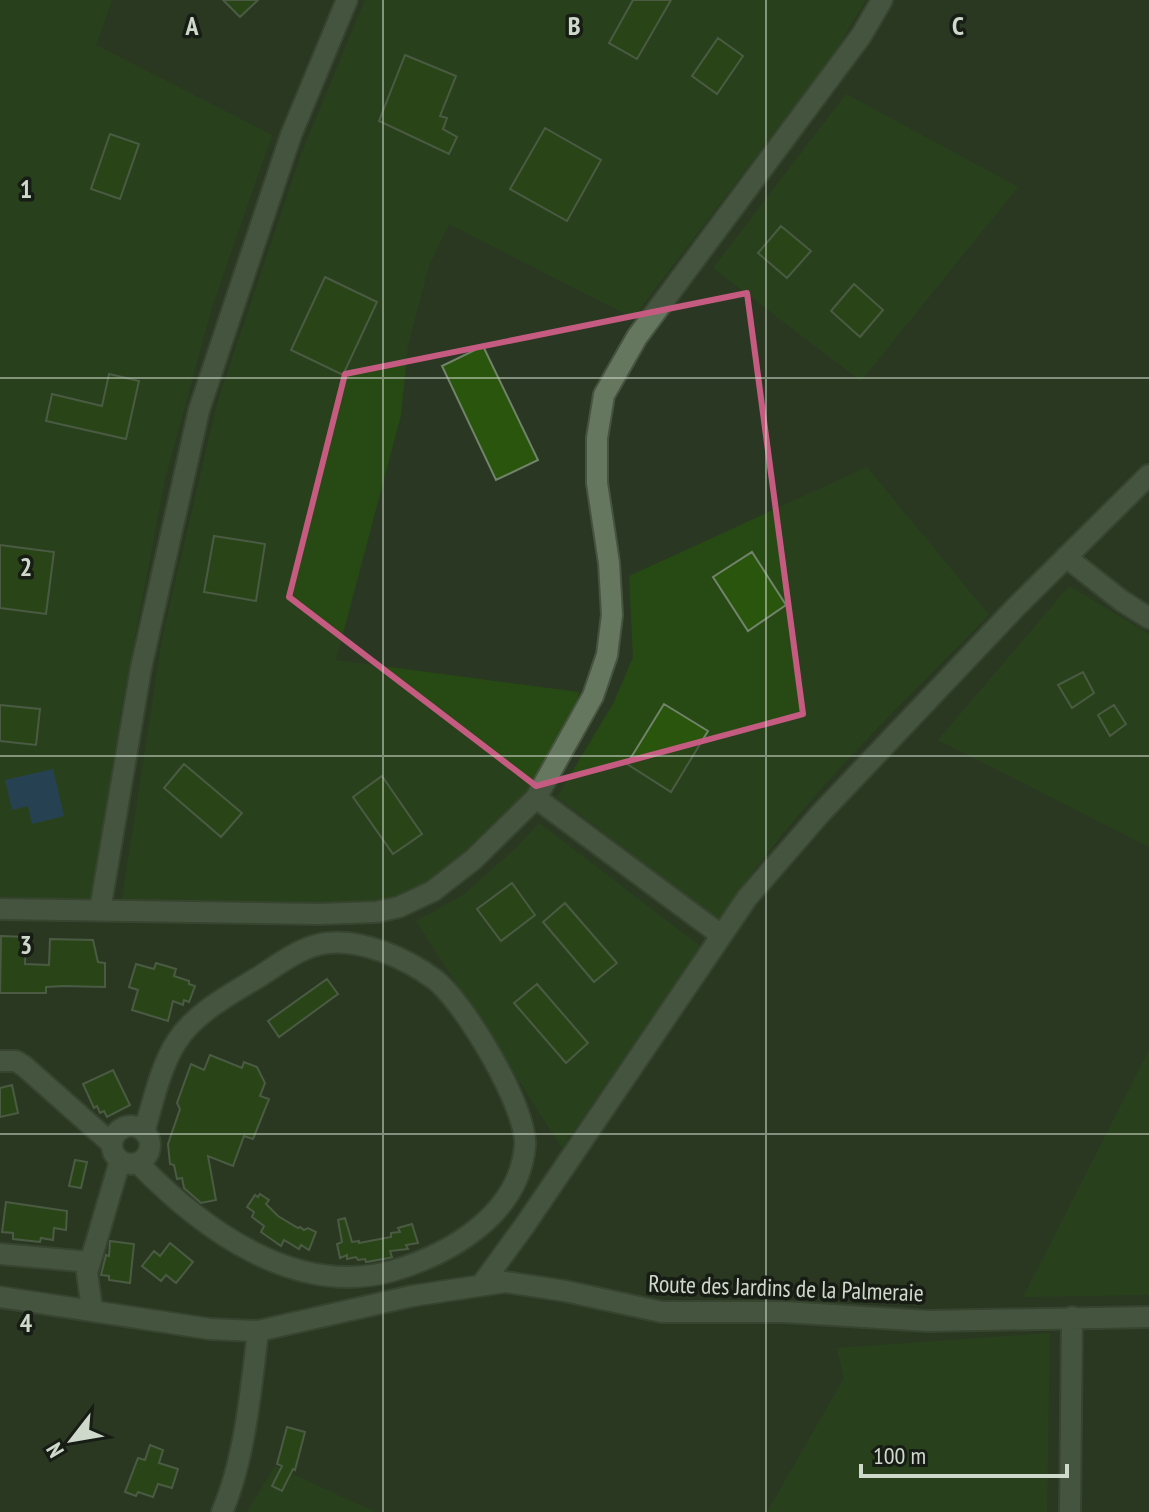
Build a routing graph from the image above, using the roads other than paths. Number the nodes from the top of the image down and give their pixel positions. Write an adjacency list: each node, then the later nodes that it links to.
1 (347, 0): 8 (street)
2 (882, 0): 6 (street)
3 (1149, 475): 4 (street)
4 (1066, 557): 5 (street); 9 (street)
5 (1149, 618)
6 (536, 798): 8 (street); 9 (street)
7 (0, 909): 8 (street)
8 (100, 910)
9 (721, 935): 15 (street)
10 (0, 1061): 12 (street)
11 (144, 1132): 12 (street); 12 (street); 12 (street)
12 (123, 1156): 14 (street)
13 (0, 1254): 14 (street)
14 (90, 1262): 17 (street)
15 (482, 1284): 18 (street, Route des Jardins de la Palmeraie); 20 (street, Route des Jardins de la Palmeraie)
16 (0, 1297): 17 (street, Route des Jardins de la Palmeraie)
17 (92, 1309): 20 (street, Route des Jardins de la Palmeraie)
18 (1072, 1317): 19 (street, Route des Jardins de la Palmeraie); 22 (street)
19 (1149, 1317)
20 (258, 1331): 21 (street)
21 (222, 1512)
22 (1070, 1512)

